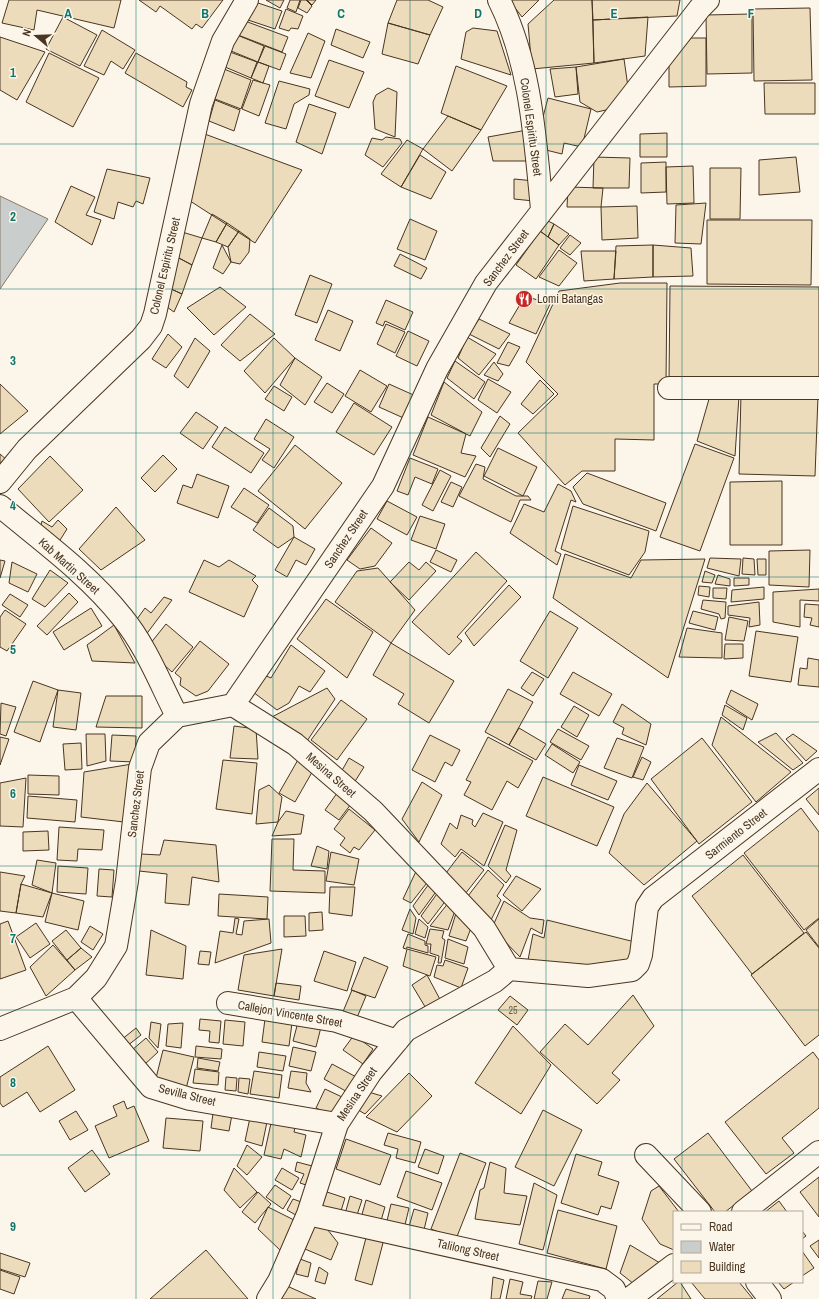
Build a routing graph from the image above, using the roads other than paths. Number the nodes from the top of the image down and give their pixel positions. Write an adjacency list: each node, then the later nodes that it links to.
1 (247, 0): 7 (street, Colonel Espiritu Street)
2 (499, 0): 4 (street, Colonel Espiritu Street)
3 (708, 0): 4 (street, Sanchez Street)
4 (542, 209): 9 (street, Sanchez Street)
5 (669, 388): 6 (street)
6 (819, 388)
7 (0, 482)
8 (0, 506): 10 (street, Kab Martin Street)
9 (233, 705): 10 (street); 12 (street, Mesina Street)
10 (177, 716): 13 (street, Sanchez Street)
11 (819, 769): 12 (street, Sarmiento Street)
12 (509, 969): 16 (street, Mesina Street)
13 (76, 998): 15 (street, Sanchez Street); 17 (street, Sevilla Street)
14 (228, 1003): 16 (street, Callejon Vincente Street)
15 (0, 1029)
16 (397, 1041): 17 (street, Mesina Street)
17 (337, 1124): 22 (street, Mesina Street)
18 (819, 1152): 21 (street)
19 (646, 1155): 20 (street)
20 (699, 1211)
21 (744, 1211)
22 (308, 1214): 25 (street, Mesina Street); 26 (street, Talilong Street)
23 (673, 1266): 27 (street)
24 (758, 1283): 28 (street)
25 (268, 1299)
26 (618, 1299)
27 (629, 1299)
28 (770, 1299)

